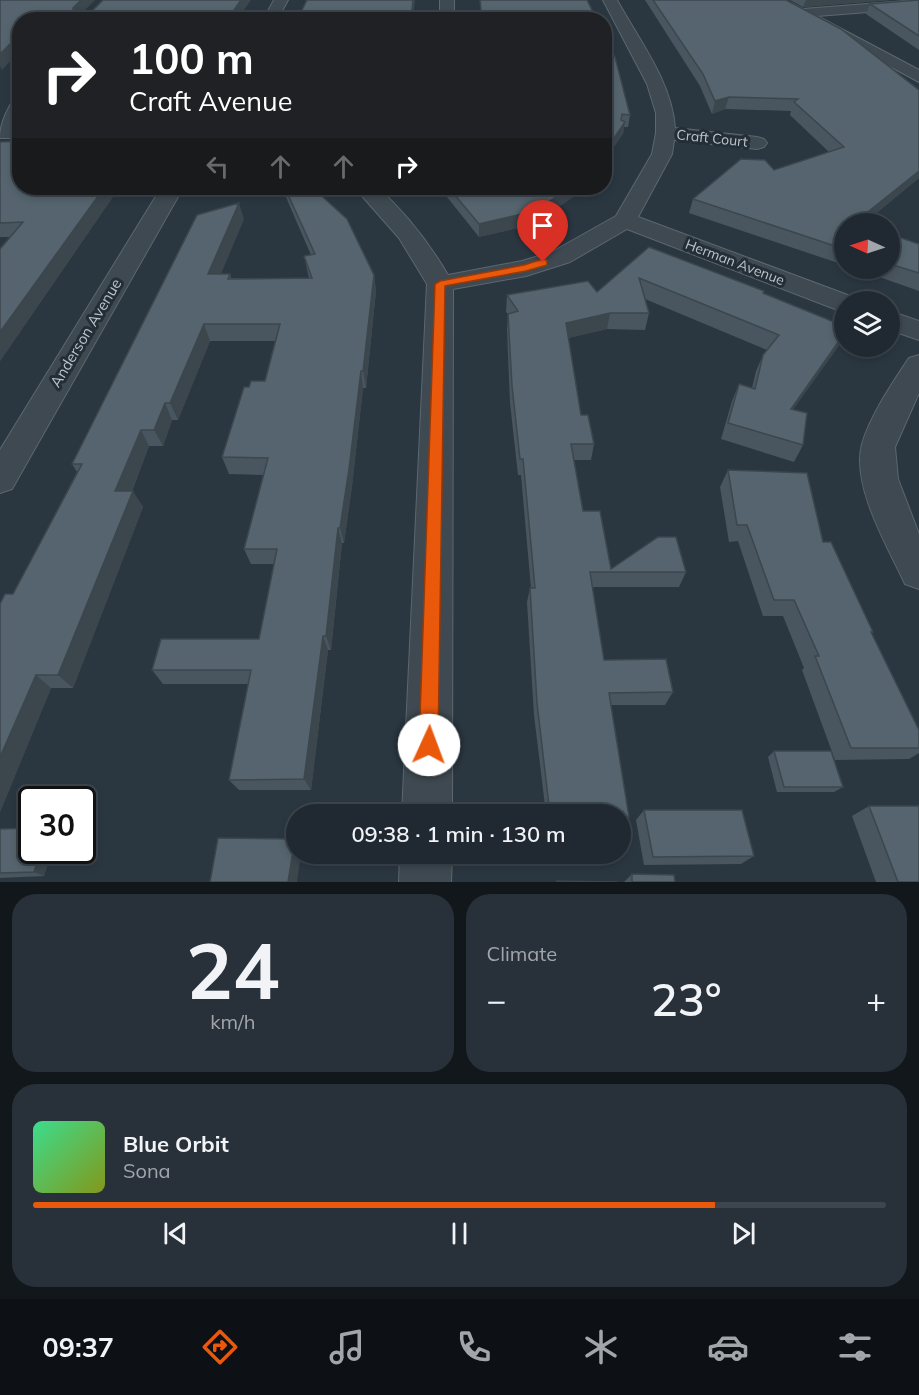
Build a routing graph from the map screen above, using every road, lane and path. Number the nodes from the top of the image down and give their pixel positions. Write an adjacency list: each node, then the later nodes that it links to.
1 (610, 0): 6 (street)
2 (776, 0): 4 (street)
3 (919, 4): 4 (street)
4 (801, 13): 5 (street)
5 (919, 77)
6 (666, 133): 7 (street, Craft Court); 10 (street)
7 (757, 142)
8 (168, 195): 16 (street, Anderson Avenue)
9 (374, 195): 11 (street)
10 (625, 220): 11 (street); 12 (street, Herman Avenue)
11 (440, 284): 18 (street)
12 (834, 299)
13 (900, 324): 14 (street)
14 (919, 331)
15 (919, 365): 17 (street)
16 (0, 479)
17 (919, 572)
18 (427, 804)
19 (426, 864): 20 (street)
20 (425, 882)

